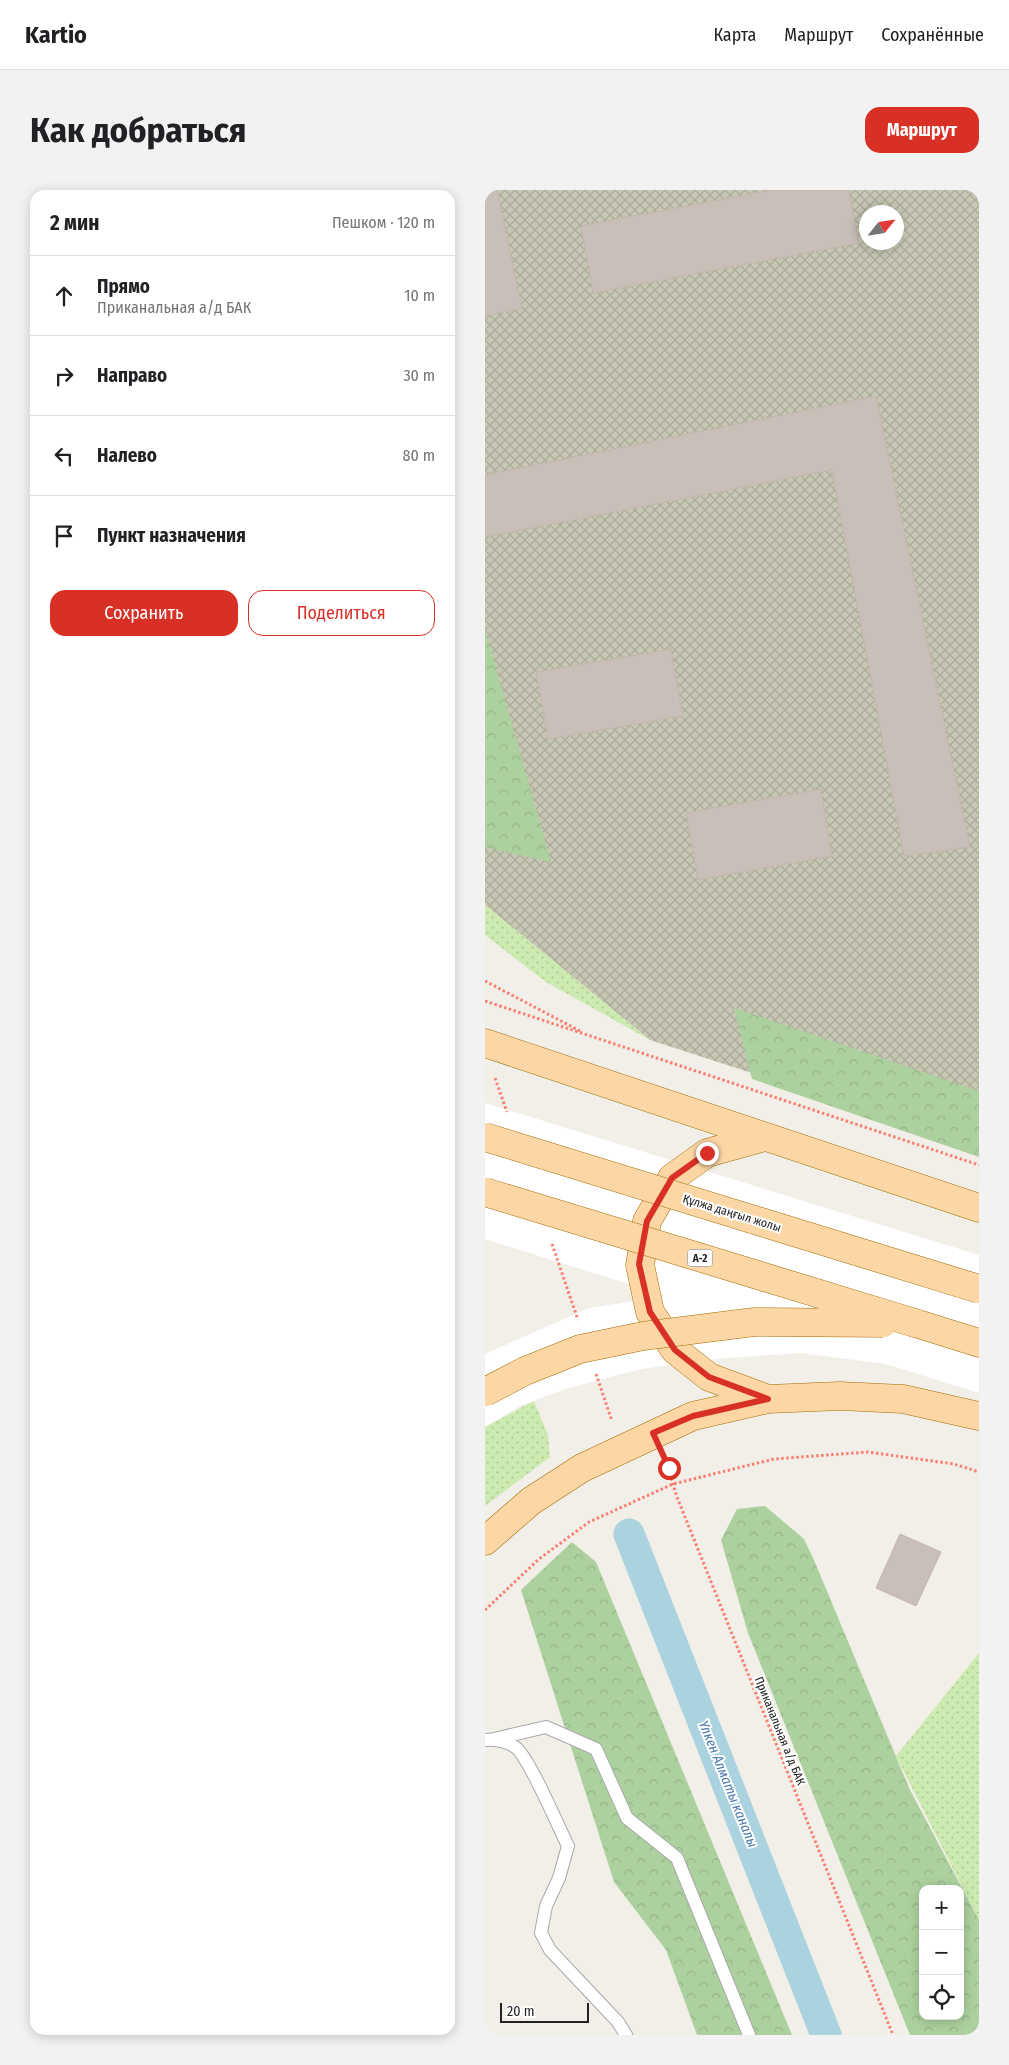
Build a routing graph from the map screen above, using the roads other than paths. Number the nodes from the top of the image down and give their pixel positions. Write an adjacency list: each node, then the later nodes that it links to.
1 (487, 1044): 3 (main road)
2 (485, 1137): 6 (main road, Құлжа даңғыл жолы, bridge)
3 (765, 1137): 5 (main road); 10 (main road)
4 (485, 1192): 7 (main road, A-2, bridge)
5 (979, 1208)
6 (979, 1289)
7 (915, 1323): 8 (main road); 9 (main road, bridge)
8 (979, 1344)
9 (485, 1392)
10 (768, 1399): 11 (main road); 12 (main road)
11 (979, 1416)
12 (485, 1541)
13 (490, 1740): 14 (lane); 15 (lane)
14 (626, 2035)
15 (749, 2035)

